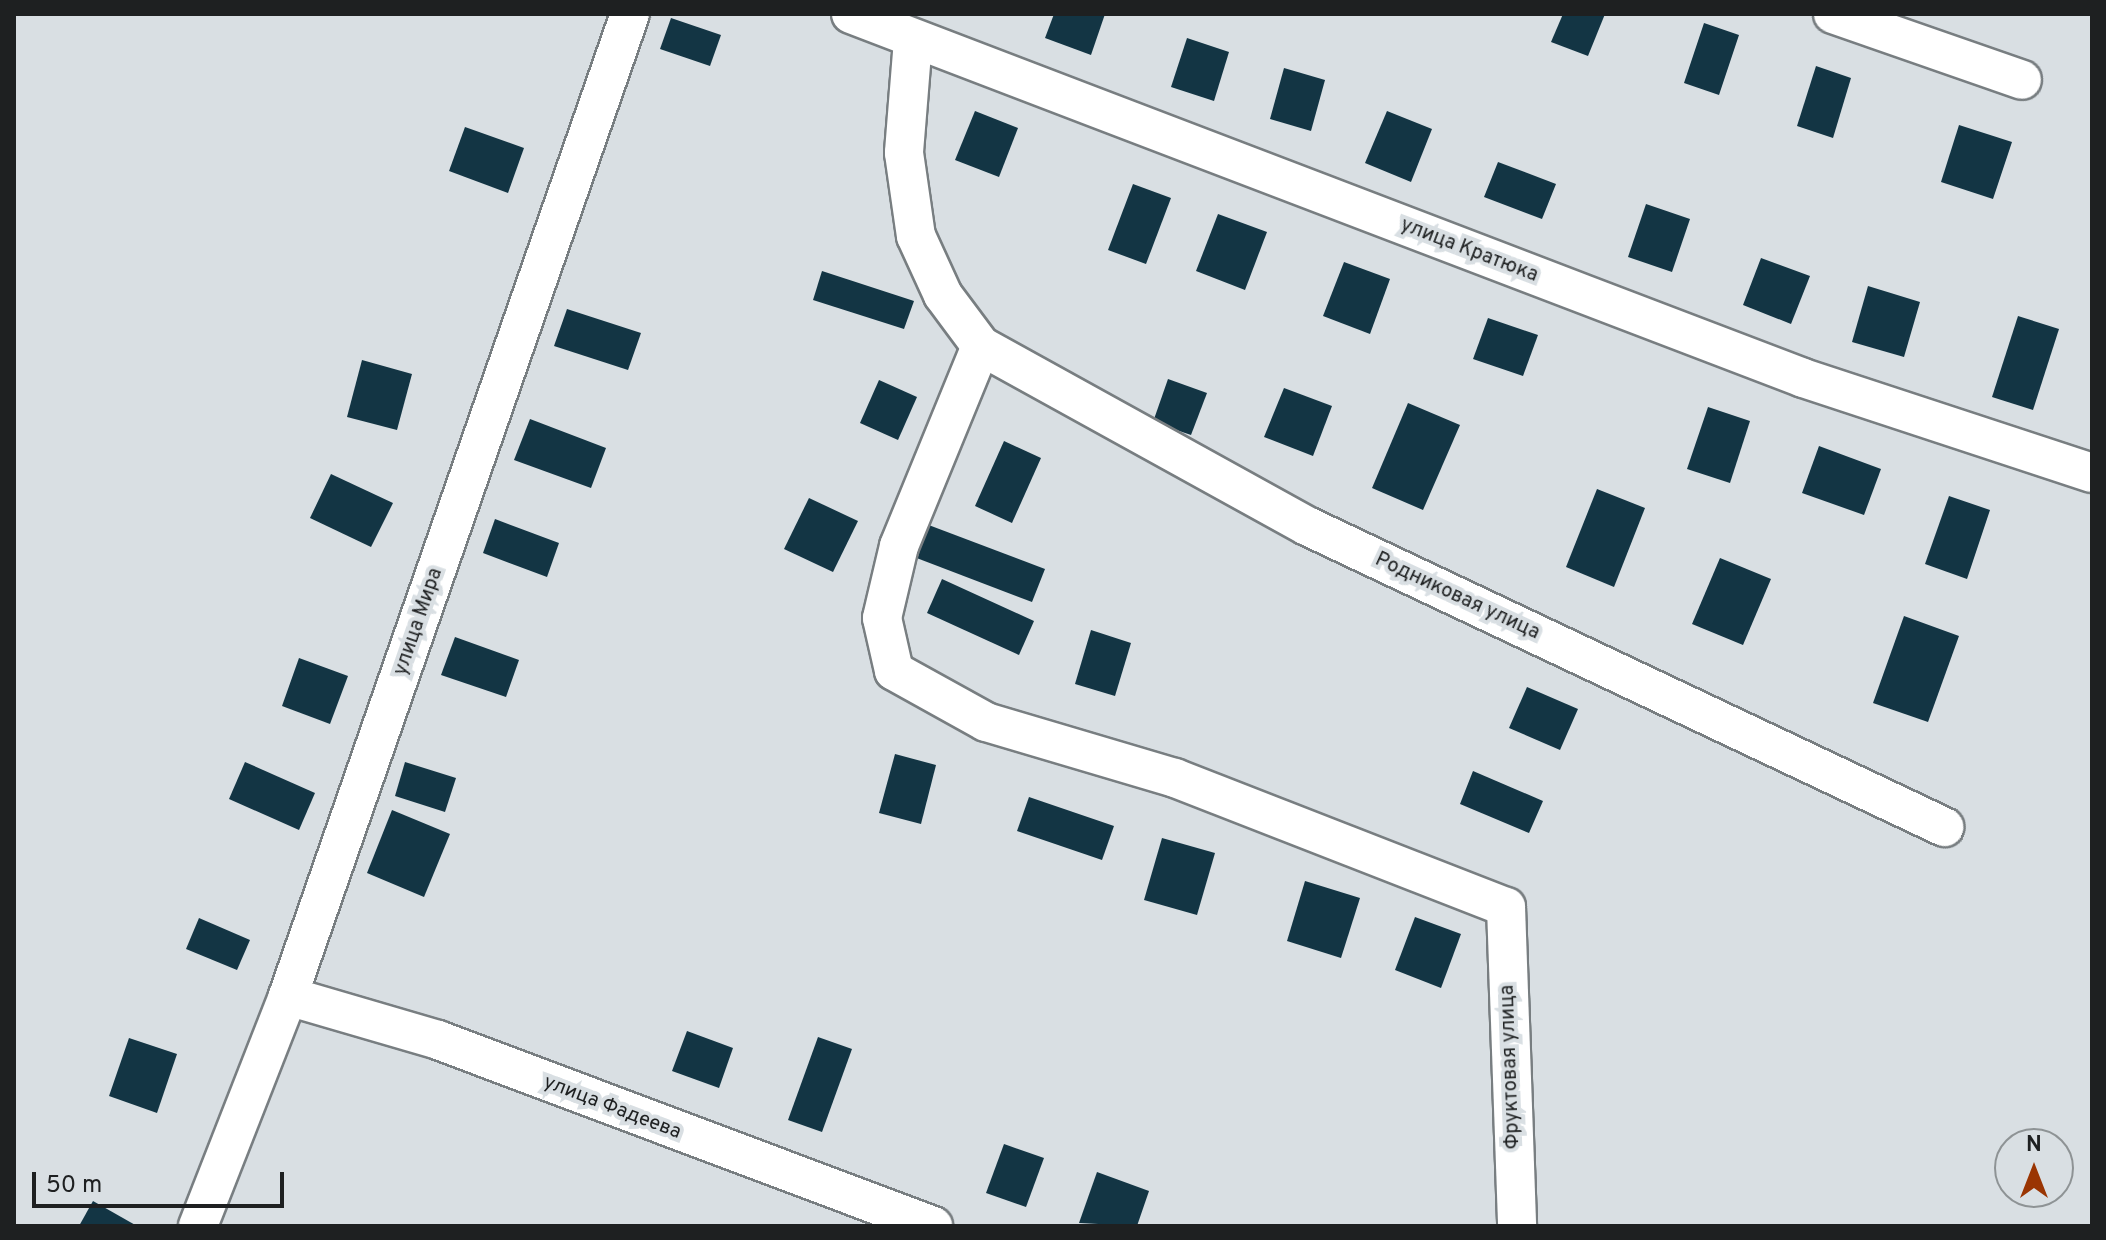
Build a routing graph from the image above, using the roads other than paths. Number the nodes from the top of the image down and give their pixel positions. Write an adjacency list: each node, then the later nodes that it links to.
1 (630, 14): 9 (street, улица Мира)
2 (851, 14): 4 (street, улица Кратюка)
3 (1833, 14): 5 (street)
4 (913, 40): 6 (street, Родниковая улица); 7 (street, улица Кратюка)
5 (2022, 80)
6 (981, 346): 8 (street, Родниковая улица); 12 (street, Фруктовая улица)
7 (2092, 473)
8 (1944, 827)
9 (288, 996): 10 (street, улица Мира); 11 (street, улица Фадеева)
10 (198, 1226)
11 (933, 1226)
12 (1517, 1226)

